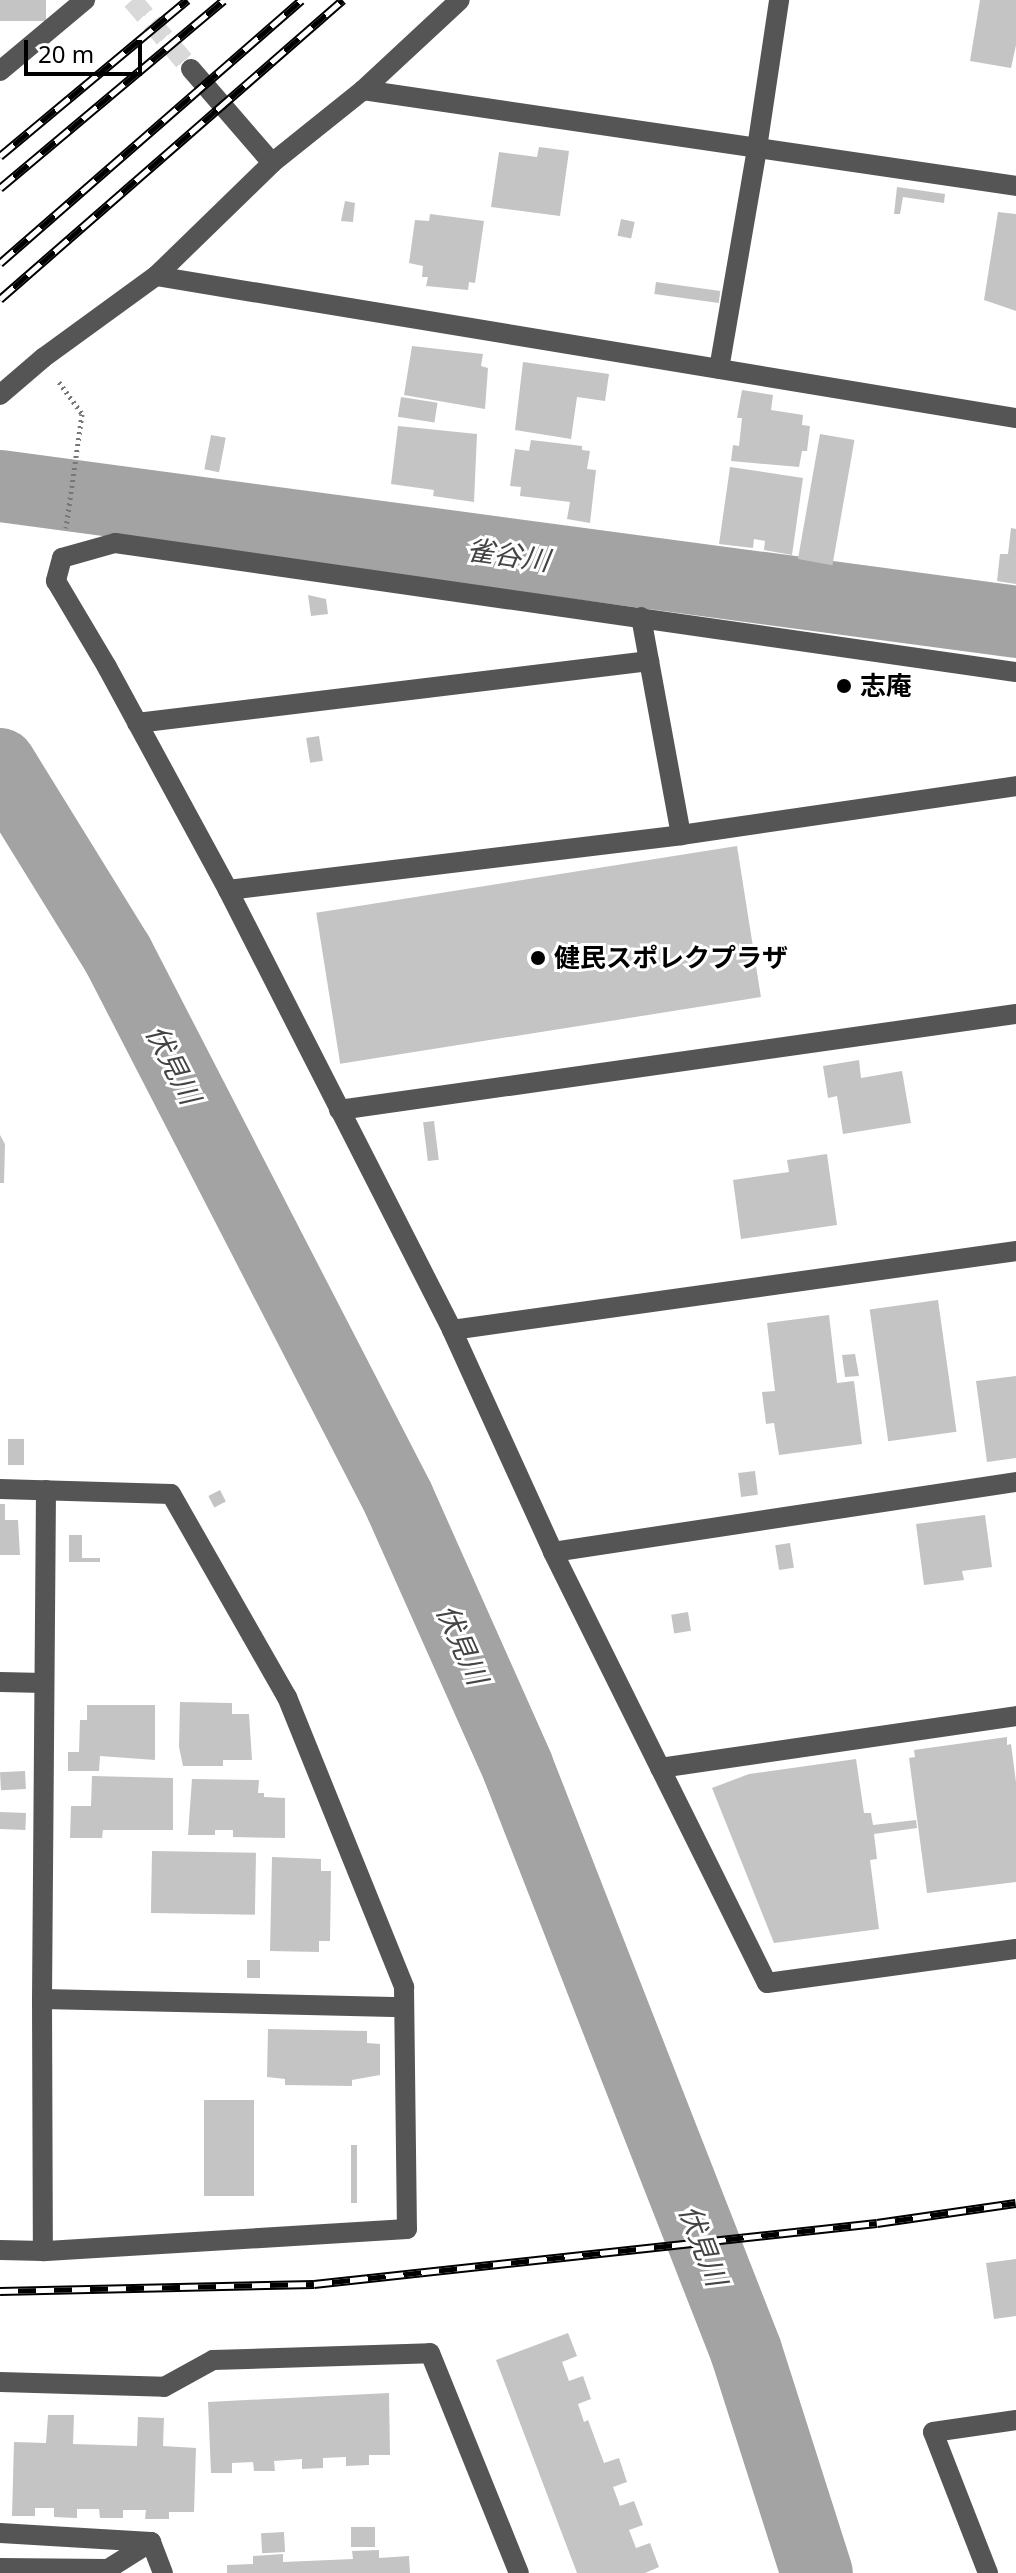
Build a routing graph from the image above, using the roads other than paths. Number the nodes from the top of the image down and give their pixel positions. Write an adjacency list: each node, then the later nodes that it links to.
1 (85, 0): 5 (street)
2 (460, 0): 6 (street)
3 (779, 0): 7 (street)
4 (191, 69): 8 (street)
5 (0, 71)
6 (363, 90): 7 (street); 8 (street)
7 (757, 148): 9 (street); 11 (street)
8 (272, 163): 10 (street)
9 (1016, 186)
10 (156, 276): 11 (street); 12 (street)
11 (719, 369): 13 (street)
12 (0, 395)
13 (1016, 418)
14 (641, 617): 15 (street); 16 (street); 17 (street)
15 (649, 661): 17 (street); 19 (street)
16 (1016, 672)
17 (137, 723): 20 (street)
18 (1016, 786): 19 (street)
19 (681, 835): 20 (street)
20 (228, 890): 22 (street)
21 (1016, 1014): 22 (street)
22 (339, 1110): 24 (street)
23 (1016, 1251): 24 (street)
24 (452, 1330): 28 (street)
25 (1016, 1482): 28 (street)
26 (0, 1489): 27 (street)
27 (46, 1490): 30 (street); 35 (street)
28 (553, 1552): 32 (street)
29 (0, 1682): 30 (street)
30 (44, 1683): 34 (street)
31 (1016, 1716): 32 (street)
32 (660, 1768): 33 (street)
33 (1016, 1949)
34 (42, 1999): 35 (street); 37 (street)
35 (404, 2007): 37 (street)
36 (0, 2250): 37 (street)
37 (43, 2251)
38 (0, 2382): 44 (street)
39 (1016, 2420): 45 (street)
40 (0, 2533): 41 (street)
41 (151, 2542): 42 (street); 43 (street)
42 (0, 2568)
43 (163, 2573)
44 (519, 2573)
45 (988, 2573)

